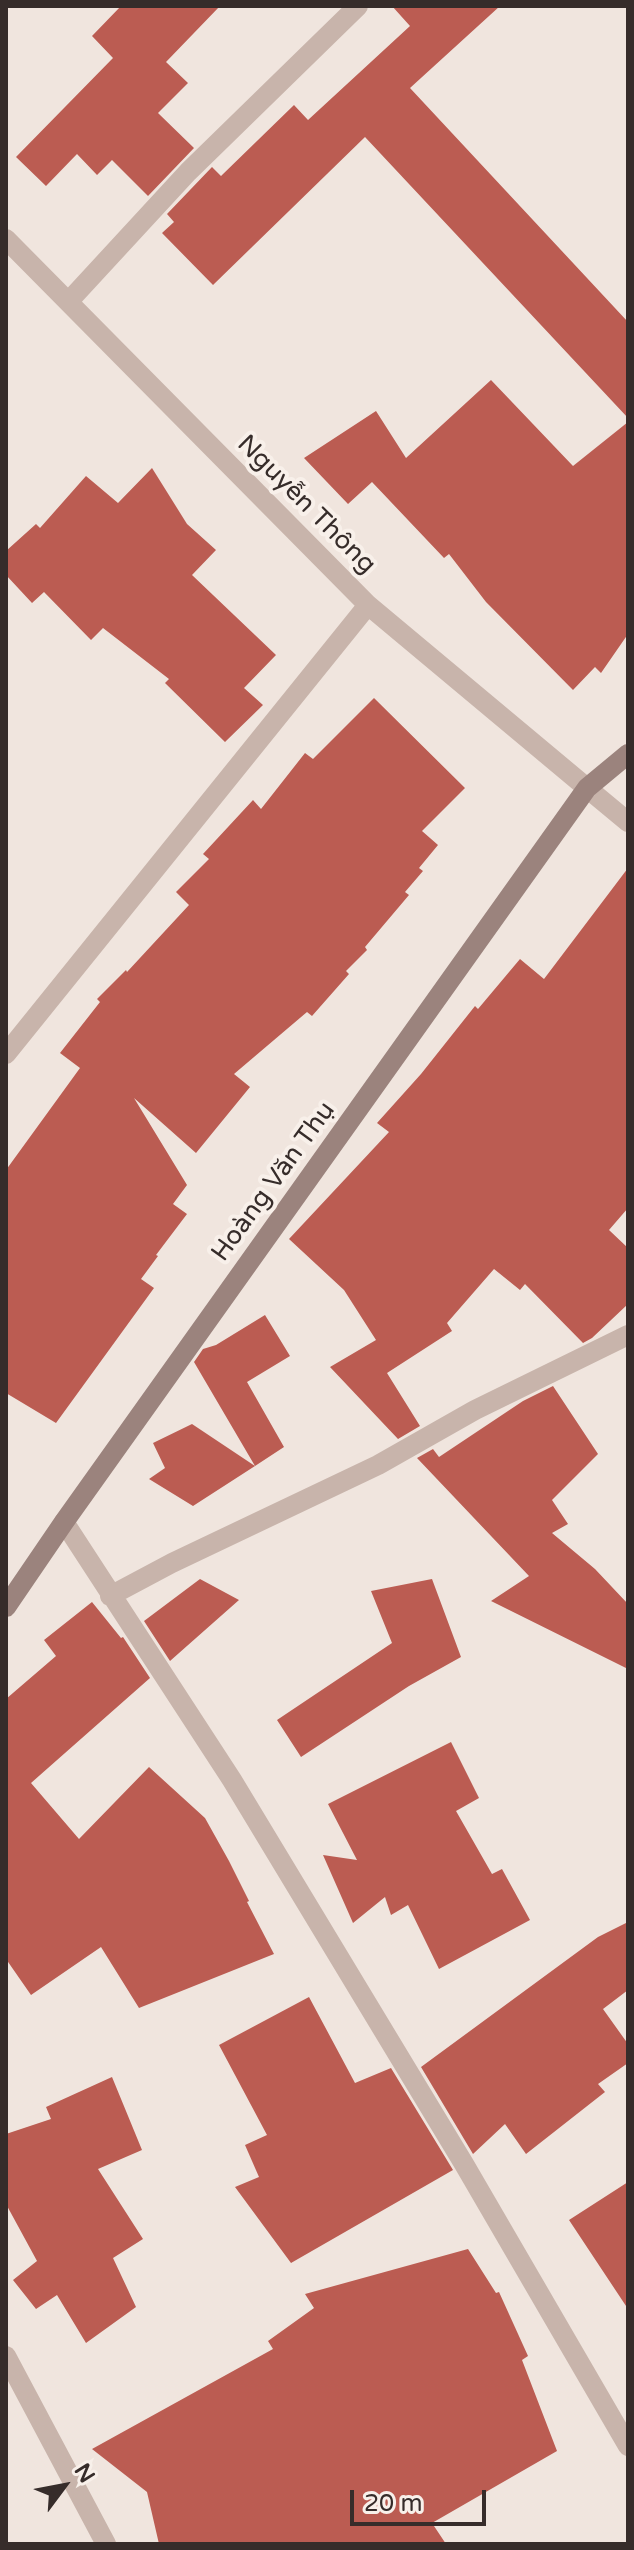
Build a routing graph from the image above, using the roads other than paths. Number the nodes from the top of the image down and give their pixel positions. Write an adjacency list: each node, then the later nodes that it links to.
1 (358, 6): 3 (street)
2 (6, 239): 3 (street, Nguyễn Thông)
3 (69, 301): 4 (street, Nguyễn Thông)
4 (368, 605): 6 (street, Nguyễn Thông); 8 (street)
5 (628, 754): 6 (main road, Hoàng Văn Thụ)
6 (587, 788): 7 (street, Nguyễn Thông); 10 (main road, Hoàng Văn Thụ)
7 (628, 822)
8 (6, 1054)
9 (628, 1335): 11 (street)
10 (64, 1522): 11 (street); 12 (main road, Hoàng Văn Thụ)
11 (110, 1596): 14 (street)
12 (6, 1607)
13 (6, 2356): 15 (street)
14 (628, 2446)
15 (106, 2544)

